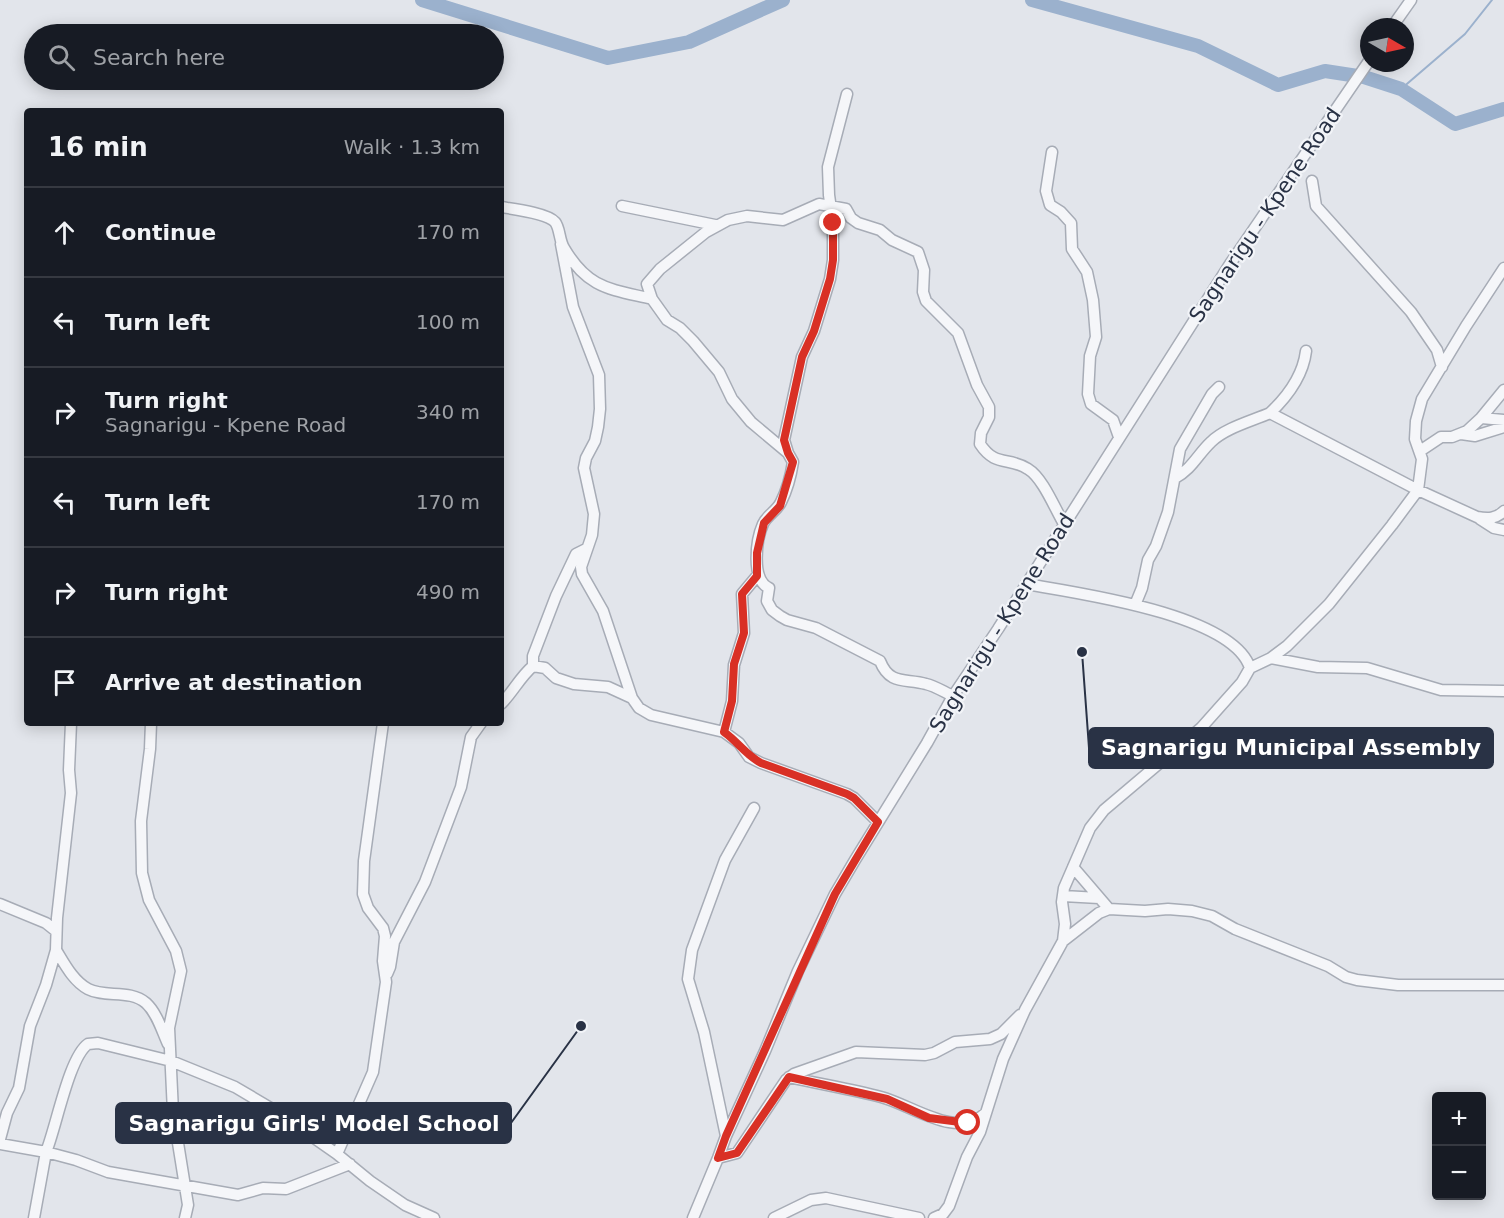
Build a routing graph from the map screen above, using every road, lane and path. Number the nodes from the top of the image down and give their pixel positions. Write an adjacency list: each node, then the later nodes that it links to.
1 (1411, 0): 2 (street)
2 (1398, 18)
3 (1362, 72): 23 (street, Sagnarigu - Kpene Road)
4 (847, 94): 7 (street)
5 (1052, 152): 23 (street)
6 (1312, 181): 15 (street)
7 (831, 205): 10 (street); 25 (street); 30 (street)
8 (622, 206): 10 (street)
9 (504, 208): 11 (street)
10 (715, 225): 13 (street)
11 (561, 244): 13 (street); 32 (street)
12 (1504, 268): 15 (street)
13 (652, 299): 25 (street)
14 (1306, 351): 18 (street)
15 (1442, 367): 24 (street)
16 (1219, 387): 26 (street)
17 (1504, 390): 19 (street)
18 (1270, 413): 26 (street); 27 (street)
19 (1482, 418): 20 (street); 22 (street)
20 (1504, 420)
21 (1504, 427): 22 (street)
22 (1460, 434): 24 (street)
23 (1119, 437): 30 (street, Sagnarigu - Kpene Road)
24 (1420, 451): 27 (street)
25 (788, 453): 33 (street)
26 (1175, 478): 35 (street)
27 (1418, 489): 29 (street); 36 (street)
28 (1504, 511): 29 (street)
29 (1477, 517): 31 (street)
30 (1064, 524): 34 (street, Sagnarigu - Kpene Road)
31 (1504, 530)
32 (586, 549): 37 (street); 41 (street)
33 (757, 576): 40 (street); 47 (street)
34 (1026, 584): 35 (street); 40 (street, Sagnarigu - Kpene Road)
35 (1135, 605): 38 (street)
36 (1271, 658): 38 (street); 39 (street)
37 (533, 666): 41 (street); 42 (street)
38 (1250, 668): 50 (street)
39 (1504, 691)
40 (953, 696): 49 (street, Sagnarigu - Kpene Road)
41 (632, 698): 47 (street)
42 (504, 701)
43 (71, 726): 55 (street)
44 (151, 726): 61 (street)
45 (383, 726): 58 (street)
46 (479, 726): 58 (street)
47 (724, 732): 49 (street)
48 (754, 808): 65 (street)
49 (878, 822): 65 (street, Sagnarigu - Kpene Road)
50 (1073, 867): 51 (street); 52 (street)
51 (1063, 896): 52 (street); 56 (street)
52 (1099, 898): 54 (street)
53 (0, 904): 55 (street)
54 (1109, 909): 56 (street); 59 (street)
55 (56, 931): 57 (street)
56 (1063, 941): 60 (street)
57 (56, 950): 61 (street); 66 (street)
58 (386, 977): 69 (street)
59 (1504, 985)
60 (1025, 1010): 63 (street); 64 (street)
61 (170, 1046): 62 (street)
62 (171, 1060): 68 (street); 69 (street); 72 (street)
63 (789, 1077): 64 (street); 70 (street)
64 (986, 1113): 79 (street)
65 (726, 1136): 70 (street, Sagnarigu - Kpene Road)
66 (0, 1139)
67 (0, 1144): 68 (street)
68 (46, 1152): 72 (street); 74 (street)
69 (337, 1154): 71 (street)
70 (718, 1158): 77 (street, Sagnarigu - Kpene Road)
71 (350, 1164): 72 (street); 76 (street)
72 (185, 1187): 75 (street)
73 (778, 1217): 78 (street)
74 (34, 1218)
75 (185, 1218)
76 (434, 1218)
77 (693, 1218)
78 (919, 1218)
79 (934, 1218)

